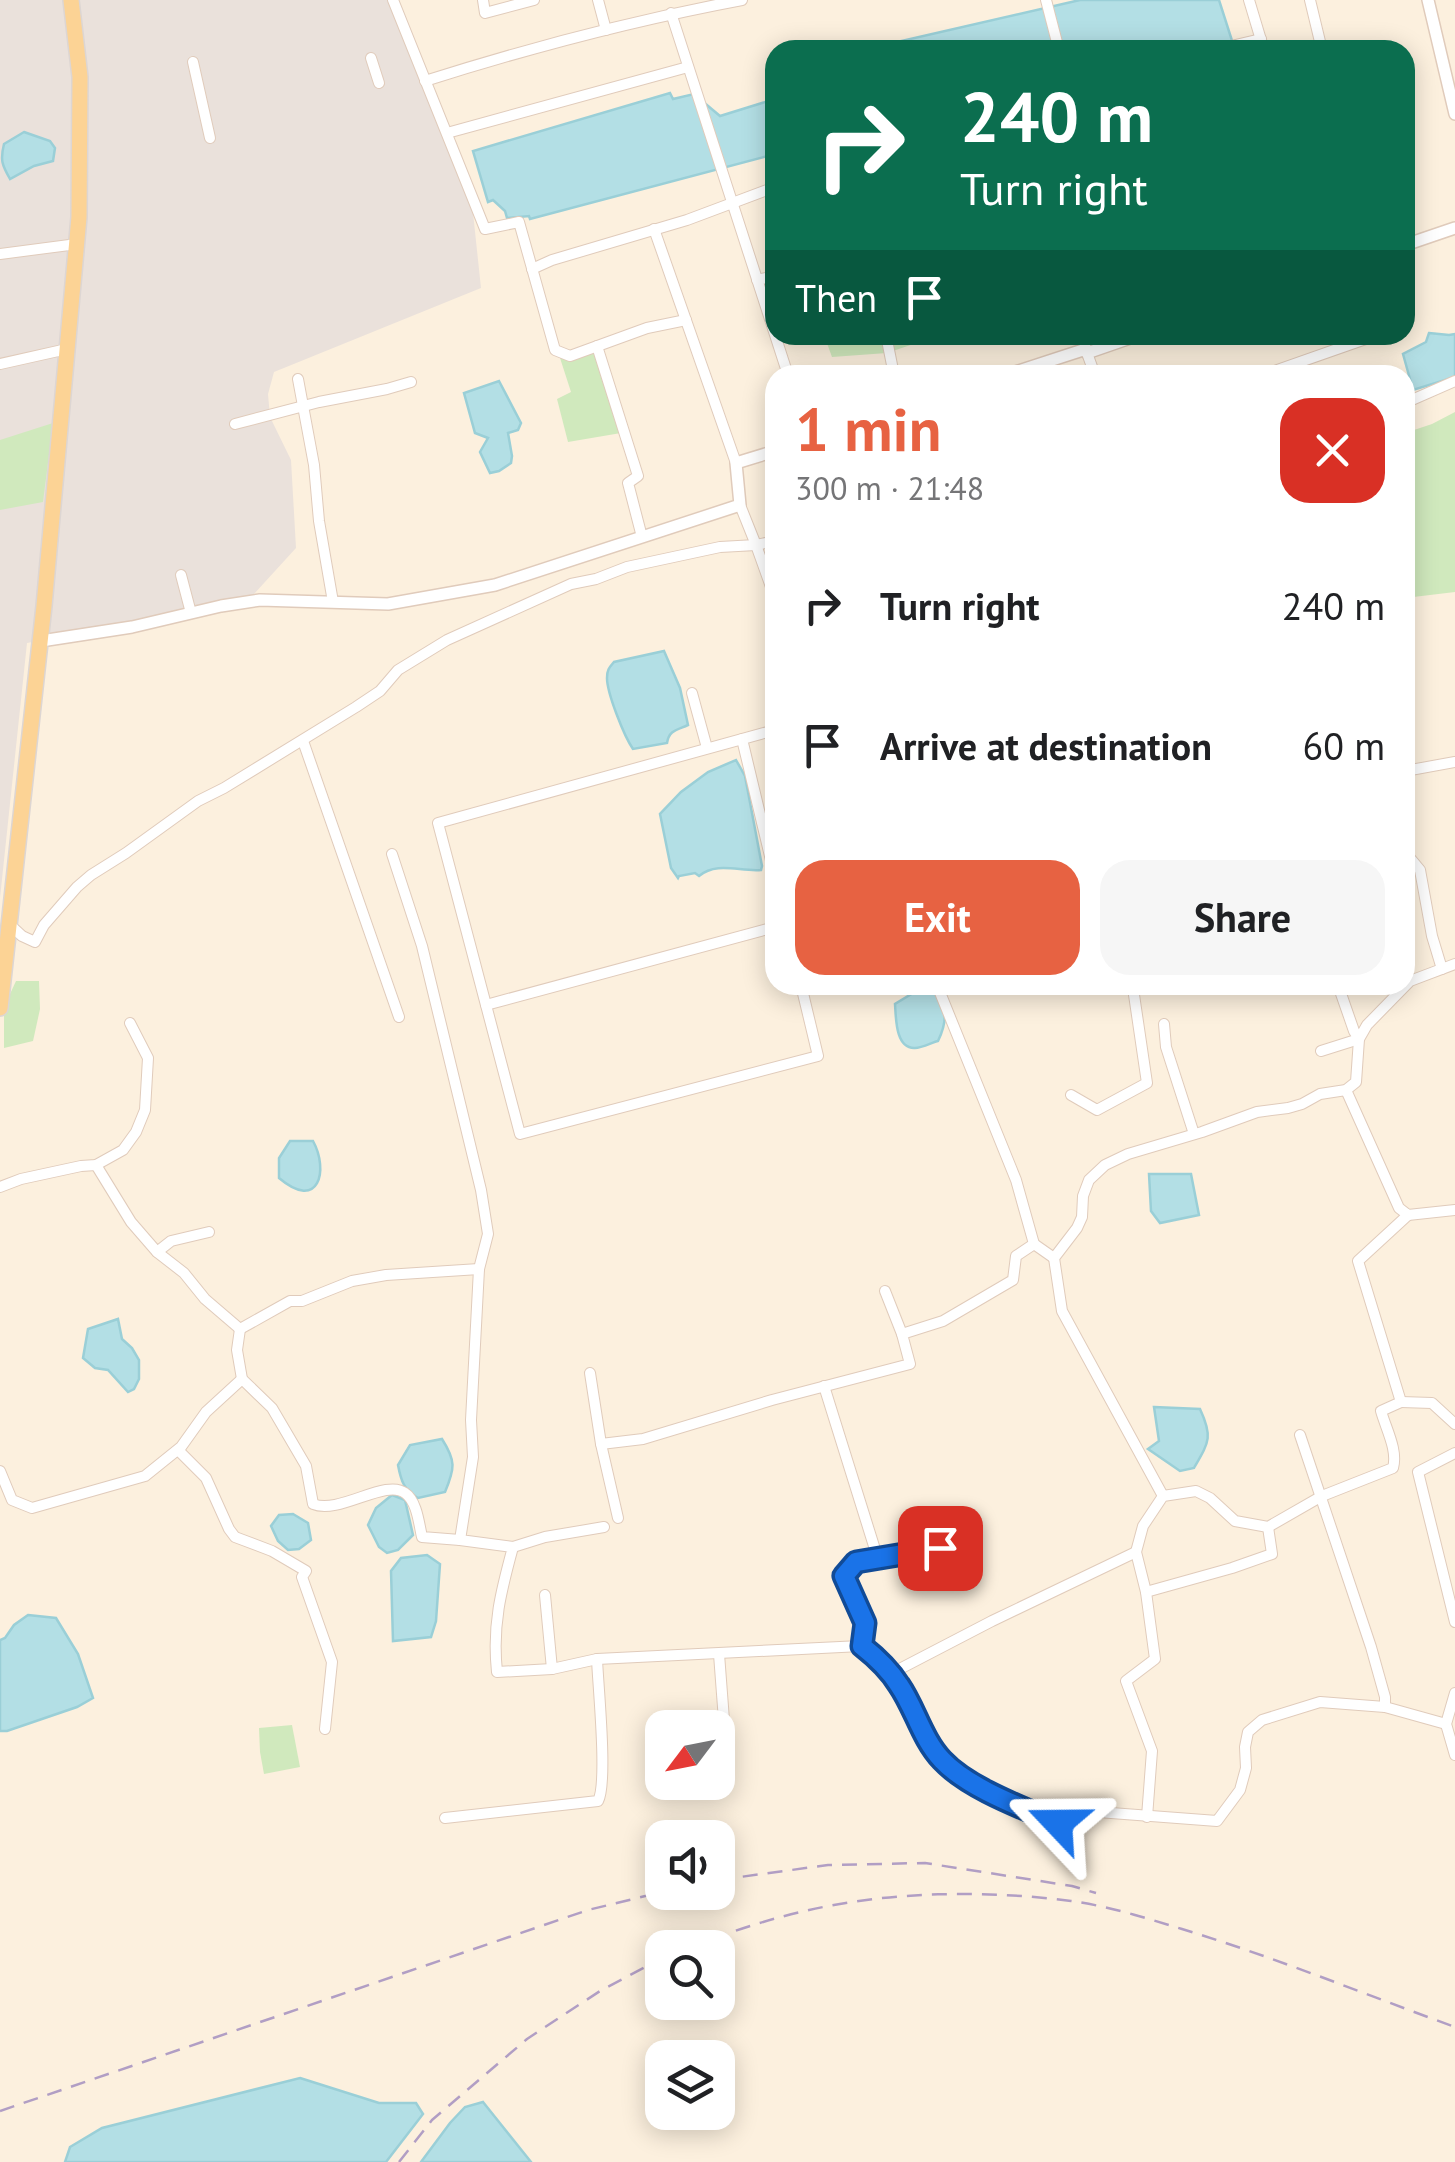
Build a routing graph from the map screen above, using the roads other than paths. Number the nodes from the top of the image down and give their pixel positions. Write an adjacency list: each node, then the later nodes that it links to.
1 (70, 0): 29 (main road)
2 (393, 0): 19 (street)
3 (482, 0): 4 (street)
4 (534, 0)
5 (598, 0): 12 (street)
6 (742, 0): 11 (street)
7 (1046, 0): 13 (street)
8 (1249, 0): 14 (street)
9 (1310, 0): 15 (street)
10 (1428, 0): 21 (street)
11 (671, 13): 12 (street); 18 (street)
12 (606, 30): 19 (street)
13 (1056, 40)
14 (1261, 40)
15 (1320, 40)
16 (371, 58): 20 (street)
17 (194, 62): 23 (street)
18 (688, 68): 22 (street); 25 (street)
19 (425, 81): 22 (street)
20 (379, 83)
21 (1455, 114)
22 (447, 133): 31 (street)
23 (210, 138)
24 (765, 190): 25 (street)
25 (731, 202): 27 (street); 33 (street)
26 (1455, 228): 28 (street)
27 (654, 229): 31 (street); 35 (street)
28 (1415, 242)
29 (76, 244): 30 (street); 40 (main road)
30 (0, 254)
31 (532, 269): 39 (street)
32 (765, 278): 33 (street)
33 (757, 280): 34 (street)
34 (765, 305)
35 (686, 320): 39 (street); 53 (street)
36 (1084, 345): 41 (street)
37 (1106, 345): 41 (street)
38 (1348, 345): 45 (street)
39 (596, 346): 55 (street)
40 (67, 350): 42 (street); 62 (main road)
41 (1086, 351): 43 (street); 44 (street)
42 (0, 364)
43 (1039, 365)
44 (1091, 365)
45 (1291, 365)
46 (298, 380): 50 (street)
47 (1455, 381): 49 (street)
48 (411, 382): 50 (street)
49 (1415, 399)
50 (302, 408): 51 (street); 60 (street)
51 (236, 424)
52 (765, 453): 53 (street)
53 (736, 463): 54 (street)
54 (740, 506): 55 (street); 57 (street)
55 (642, 536): 60 (street)
56 (765, 544): 57 (street)
57 (756, 545): 58 (street); 66 (street)
58 (765, 570)
59 (181, 576): 61 (street)
60 (333, 602): 61 (street)
61 (191, 613): 62 (street)
62 (41, 641): 73 (main road)
63 (692, 692): 67 (street)
64 (765, 733): 65 (street)
65 (742, 739): 67 (street); 70 (street)
66 (302, 740): 73 (street); 85 (street)
67 (707, 748): 83 (street)
68 (1455, 762): 69 (street)
69 (1415, 769)
70 (765, 835)
71 (392, 854): 101 (street)
72 (1415, 864): 76 (street)
73 (10, 924): 84 (main road)
74 (765, 930): 83 (street)
75 (1455, 964): 76 (street)
76 (1442, 968): 77 (street)
77 (1415, 978)
78 (803, 995): 83 (street)
79 (941, 995): 98 (street)
80 (1134, 995): 91 (street)
81 (1341, 995): 88 (street)
82 (1395, 995): 88 (street)
83 (486, 1005)
84 (0, 1008)
85 (399, 1017)
86 (130, 1022): 93 (street)
87 (1164, 1024): 92 (street)
88 (1359, 1039): 89 (street); 90 (street)
89 (1322, 1051)
90 (1346, 1090): 92 (street); 96 (street)
91 (1071, 1095)
92 (1194, 1134): 100 (street)
93 (96, 1165): 94 (street); 99 (street)
94 (0, 1188)
95 (1455, 1210): 96 (street)
96 (1408, 1215): 108 (street)
97 (210, 1232): 99 (street)
98 (1034, 1244): 100 (street); 104 (street)
99 (158, 1252): 103 (street)
100 (1054, 1258): 115 (street)
101 (480, 1269): 103 (street); 122 (street)
102 (886, 1291): 104 (street)
103 (240, 1329): 106 (street)
104 (902, 1334): 107 (street)
105 (590, 1373): 111 (street)
106 (242, 1379): 112 (street); 122 (street)
107 (824, 1386): 111 (street); 126 (street)
108 (1401, 1402): 109 (street); 116 (street)
109 (1455, 1424)
110 (1300, 1434): 116 (street)
111 (601, 1444): 119 (street)
112 (178, 1450): 117 (street); 139 (street)
113 (1455, 1453): 129 (street)
114 (0, 1470): 117 (street)
115 (1163, 1496): 120 (street); 125 (street)
116 (1322, 1496): 120 (street); 136 (street)
117 (12, 1500): 118 (street)
118 (0, 1507)
119 (618, 1518)
120 (1268, 1526): 127 (street)
121 (604, 1527): 123 (street)
122 (460, 1540): 123 (street)
123 (513, 1547): 133 (street)
124 (940, 1548): 126 (street)
125 (1136, 1552): 127 (street); 134 (street)
126 (878, 1559): 130 (street)
127 (1146, 1592): 141 (street)
128 (545, 1595): 133 (street)
129 (1455, 1622)
130 (862, 1646): 131 (street); 134 (street)
131 (719, 1654): 132 (street); 137 (street)
132 (598, 1660): 133 (street); 142 (street)
133 (552, 1669)
134 (890, 1674): 141 (street)
135 (1455, 1693): 138 (street)
136 (1386, 1707): 138 (street); 141 (street)
137 (723, 1710)
138 (1446, 1724): 140 (street)
139 (325, 1729)
140 (1455, 1755)
141 (1146, 1816)
142 (445, 1818)

